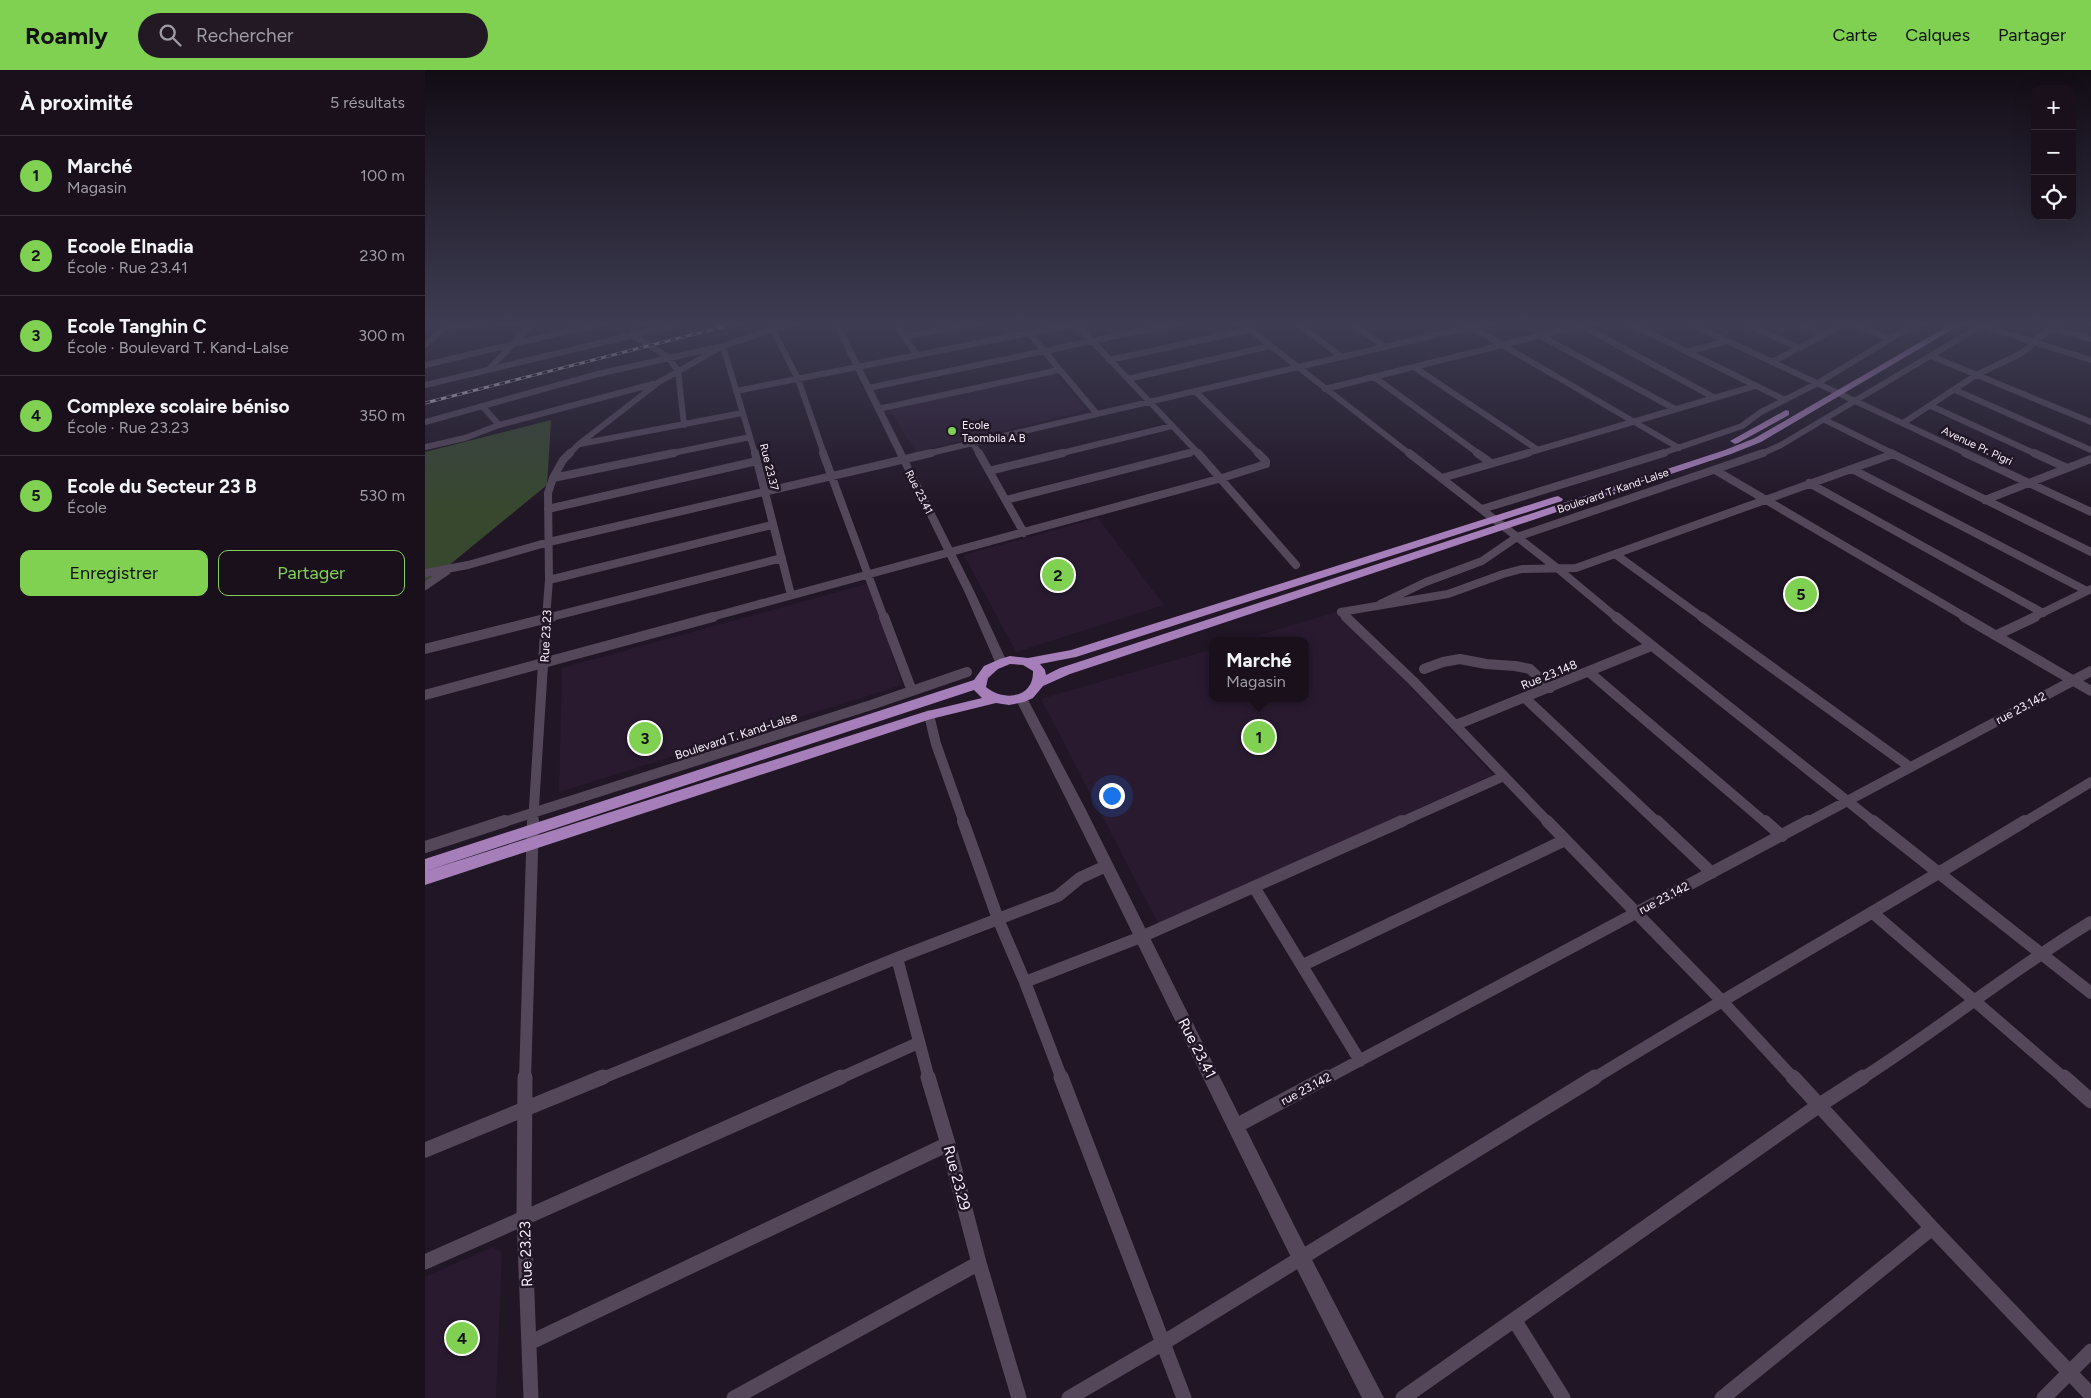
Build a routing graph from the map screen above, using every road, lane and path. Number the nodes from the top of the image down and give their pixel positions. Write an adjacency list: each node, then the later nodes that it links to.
1 (562, 384): 40 (street)
2 (652, 384): 51 (street)
3 (656, 384): 55 (street, Rue 23.23)
4 (679, 384): 50 (street)
5 (733, 384): 32 (street, Rue 23.37)
6 (772, 384): 32 (street)
7 (800, 384): 70 (street)
8 (866, 384): 29 (street, Rue 23.41)
9 (887, 384): 29 (street)
10 (994, 384): 41 (street)
11 (1071, 384): 44 (street)
12 (1133, 384): 38 (street)
13 (1225, 384): 33 (street)
14 (1319, 384): 30 (street)
15 (1346, 384): 30 (street)
16 (1383, 384): 65 (street)
17 (1439, 384): 58 (street)
18 (1568, 384): 47 (street)
19 (1629, 384): 42 (street)
20 (1689, 384): 35 (street)
21 (1751, 384): 28 (street)
22 (1818, 384): 34 (street, Avenue Pr. Pigri); 36 (street)
23 (1845, 384): 34 (main road)
24 (1847, 384): 34 (main road)
25 (1882, 384): 37 (street, Boulevard T. Kand-Lalse)
26 (1963, 384): 31 (street)
27 (1998, 384): 48 (street)
28 (1755, 386): 35 (street); 36 (street)
29 (868, 388): 41 (street, Rue 23.41)
30 (1325, 389): 73 (street)
31 (1955, 390): 39 (street); 59 (street)
32 (735, 391): 43 (street, Rue 23.37)
33 (1195, 391): 38 (street); 72 (street)
34 (1834, 391): 37 (street, Avenue Pr. Pigri); 83 (main road); 85 (main road)
35 (1715, 398): 42 (street)
36 (1785, 400): 57 (street)
37 (1854, 400): 45 (street, Boulevard T. Kand-Lalse); 49 (street, Avenue Pr. Pigri)
38 (1149, 402): 44 (street); 52 (street)
39 (1931, 406): 49 (street); 66 (street)
40 (483, 407): 46 (street); 51 (street)
41 (878, 409): 63 (street, Rue 23.41)
42 (1675, 409): 47 (street)
43 (742, 413): 50 (street); 53 (street, Rue 23.37)
44 (1097, 414): 54 (street)
45 (1825, 420): 61 (street); 68 (street, Boulevard T. Kand-Lalse)
46 (425, 422)
47 (1633, 422): 57 (street); 58 (street)
48 (2091, 422)
49 (1903, 423): 74 (street, Avenue Pr. Pigri)
50 (684, 424): 55 (street)
51 (499, 425): 56 (street)
52 (1173, 426): 60 (street); 69 (street)
53 (750, 438): 64 (street, Rue 23.37); 71 (street)
54 (973, 443): 63 (street); 69 (street)
55 (579, 444): 71 (street, Rue 23.23)
56 (425, 447)
57 (1679, 448): 81 (street)
58 (1538, 450): 65 (street)
59 (2091, 450)
60 (1196, 451): 72 (street); 78 (street)
61 (1893, 454): 67 (street); 79 (street)
62 (2091, 459): 66 (street)
63 (902, 460): 70 (street); 89 (street, Rue 23.41)
64 (757, 461): 76 (street, Rue 23.37); 80 (street)
65 (1491, 464): 73 (street)
66 (2067, 468): 74 (street)
67 (1853, 469): 75 (street); 100 (street)
68 (1715, 470): 77 (street); 87 (street, Boulevard T. Kand-Lalse)
69 (989, 471): 78 (street)
70 (831, 476): 76 (street); 97 (street)
71 (553, 478): 80 (street, Rue 23.23)
72 (1222, 478): 86 (street); 93 (street)
73 (1442, 478): 81 (street)
74 (2029, 483): 79 (street); 82 (street, Avenue Pr. Pigri)
75 (1809, 484): 77 (street); 103 (street)
76 (764, 492): 84 (street, Rue 23.37); 88 (street)
77 (1764, 499): 91 (street); 105 (street)
78 (1006, 500): 86 (street)
79 (1985, 500): 90 (street)
80 (548, 508): 88 (street, Rue 23.23)
81 (1482, 509): 83 (street)
82 (2091, 512)
83 (1495, 519): 85 (street); 109 (main road)
84 (772, 525): 92 (street, Rue 23.37); 98 (street)
85 (1505, 527): 87 (street); 117 (main road)
86 (1024, 533): 89 (street)
87 (1517, 536): 94 (street); 102 (street, Boulevard T. Kand-Lalse)
88 (549, 542): 95 (street); 98 (street, Rue 23.23)
89 (950, 552): 97 (street); 108 (street, Rue 23.41)
90 (2091, 552)
91 (1615, 554): 94 (street); 127 (street)
92 (782, 558): 101 (street, Rue 23.37); 104 (street)
93 (1296, 565)
94 (1557, 568): 102 (street); 106 (street)
95 (450, 569): 96 (street); 99 (street)
96 (425, 573)
97 (870, 574): 101 (street); 119 (street)
98 (549, 580): 104 (street, Rue 23.23)
99 (425, 586)
100 (2089, 590): 103 (street)
101 (791, 595): 110 (street)
102 (1381, 604): 126 (street)
103 (2043, 613): 105 (street)
104 (547, 619): 107 (street); 110 (street, Rue 23.23)
105 (1997, 635): 115 (street)
106 (1651, 646): 114 (street, Rue 23.148); 130 (street)
107 (425, 649)
108 (1001, 662): 109 (main road); 116 (main road)
109 (1028, 662): 117 (main road)
110 (545, 663): 121 (street); 131 (street, Rue 23.23)
111 (1424, 669): 118 (street)
112 (2091, 671): 115 (street, rue 23.142)
113 (967, 672): 119 (street, Boulevard T. Kand-Lalse)
114 (1589, 672): 118 (street, Rue 23.148); 133 (street)
115 (2073, 680): 120 (street); 127 (street, rue 23.142)
116 (979, 683): 124 (main road); 132 (main road)
117 (1039, 683): 122 (main road)
118 (1550, 688): 123 (street, Rue 23.148)
119 (912, 691): 131 (street, Boulevard T. Kand-Lalse)
120 (2091, 691)
121 (425, 695)
122 (1021, 698): 124 (main road); 137 (street, Rue 23.41)
123 (1525, 698): 126 (street, Rue 23.148); 138 (street)
124 (992, 700): 125 (main road)
125 (929, 715): 132 (main road); 144 (street)
126 (1456, 725): 128 (street)
127 (1910, 767): 130 (street, rue 23.142)
128 (1504, 776): 134 (street); 141 (street)
129 (2091, 782): 139 (street)
130 (1847, 800): 133 (street, rue 23.142); 139 (street)
131 (533, 814): 132 (street, Rue 23.23); 135 (street, Boulevard T. Kand-Lalse)
132 (533, 836): 136 (main road); 140 (main road); 158 (street, Rue 23.23)
133 (1782, 836): 138 (street, rue 23.142)
134 (1565, 840): 143 (street); 149 (street)
135 (425, 847)
136 (425, 865)
137 (1106, 866): 144 (street); 146 (street, Rue 23.41)
138 (1712, 872): 143 (street, rue 23.142)
139 (1938, 873): 142 (street); 147 (street)
140 (425, 878)
141 (1254, 888): 146 (street); 149 (street)
142 (1873, 913): 152 (street); 153 (street)
143 (1635, 914): 152 (street); 155 (street, rue 23.142)
144 (998, 919): 148 (street); 150 (street)
145 (2091, 922): 147 (street)
146 (1141, 937): 150 (street); 159 (street, Rue 23.41)
147 (2040, 953): 151 (street); 153 (street)
148 (897, 958): 154 (street, Rue 23.29); 158 (street)
149 (1303, 966): 155 (street)
150 (1025, 982): 169 (street)
151 (2091, 993)
152 (1721, 1000): 157 (street); 164 (street)
153 (1975, 1000): 156 (street); 157 (street)
154 (918, 1043): 160 (street, Rue 23.29); 162 (street)
155 (1360, 1061): 159 (street, rue 23.142)
156 (2091, 1101)
157 (1818, 1106): 163 (street); 167 (street)
158 (524, 1110): 161 (street); 162 (street, Rue 23.23)
159 (1236, 1126): 164 (street, Rue 23.41)
160 (948, 1144): 166 (street, Rue 23.29); 168 (street)
161 (425, 1150)
162 (524, 1218): 165 (street); 168 (street, Rue 23.23)
163 (1932, 1228): 171 (street); 181 (street)
164 (1300, 1257): 169 (street); 178 (street, Rue 23.41)
165 (425, 1262)
166 (979, 1263): 174 (street); 175 (street, Rue 23.29)
167 (1515, 1321): 179 (street); 180 (street)
168 (529, 1343): 173 (street, Rue 23.23)
169 (1163, 1343): 176 (street); 177 (street)
170 (2091, 1352): 171 (street)
171 (2070, 1373): 172 (street); 182 (street)
172 (2091, 1395)
173 (531, 1398)
174 (733, 1398)
175 (1019, 1398)
176 (1069, 1398)
177 (1184, 1398)
178 (1373, 1398)
179 (1403, 1398)
180 (1563, 1398)
181 (1722, 1398)
182 (2044, 1398)

